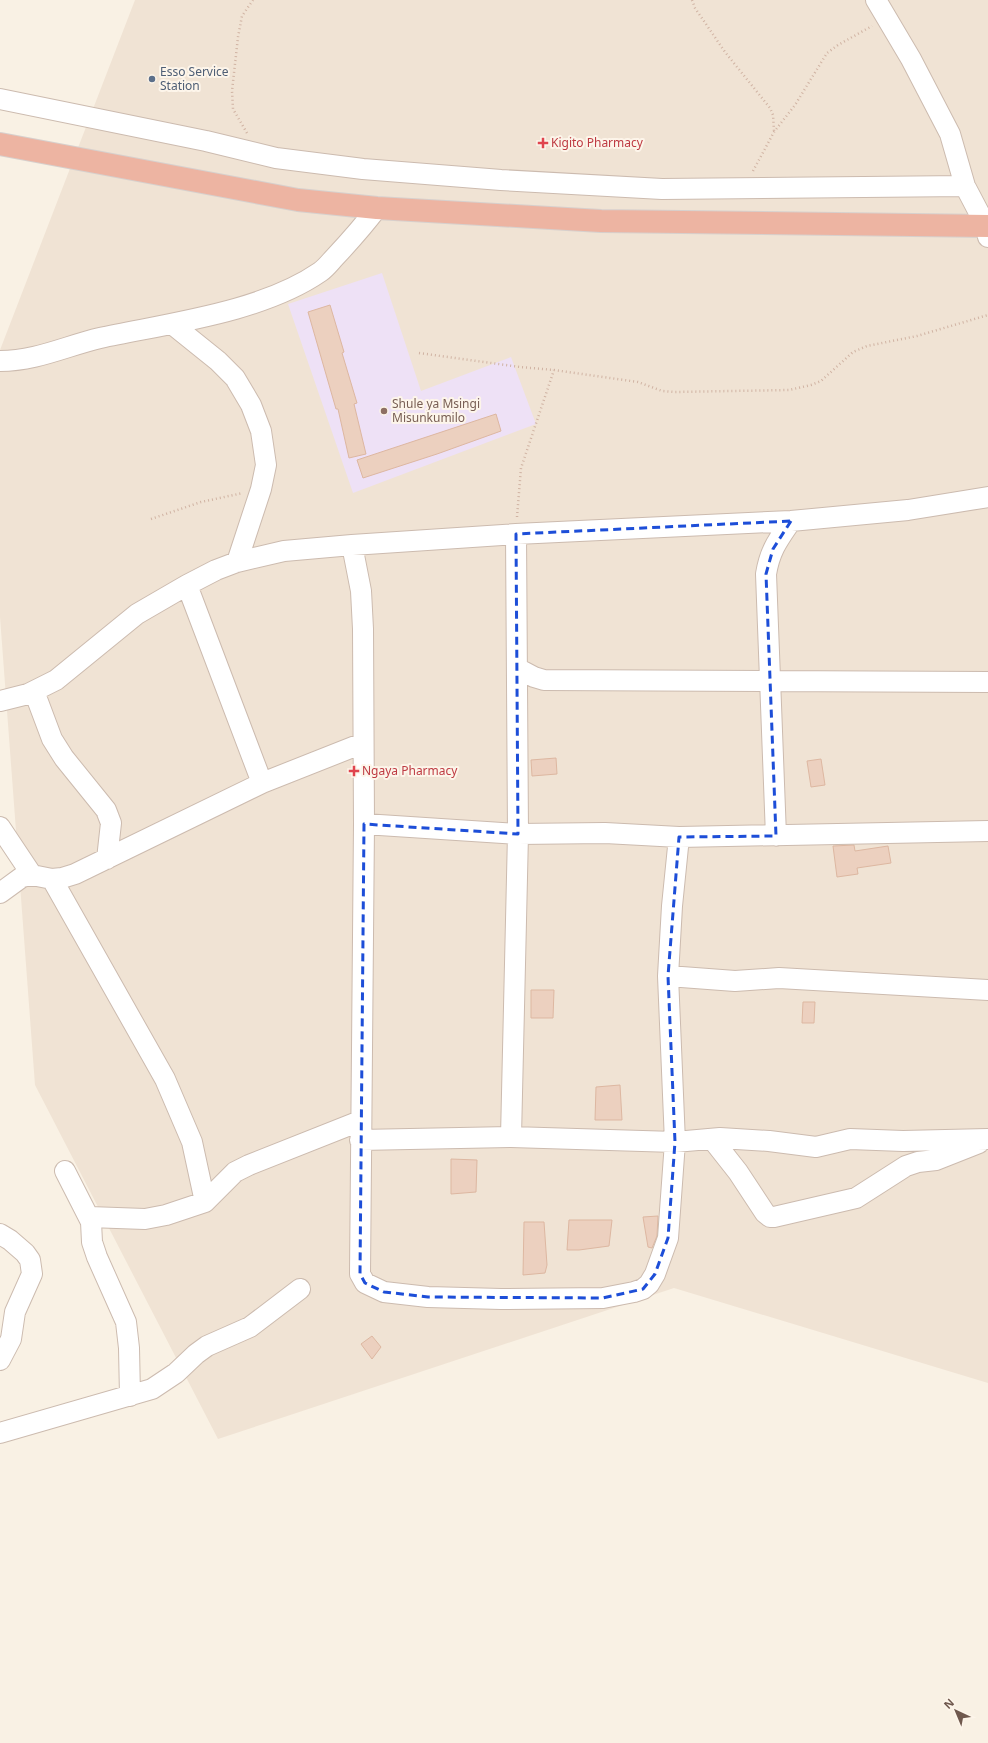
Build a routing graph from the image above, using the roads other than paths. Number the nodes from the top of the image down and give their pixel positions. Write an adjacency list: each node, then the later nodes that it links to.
1 (876, 0): 4 (street)
2 (0, 99): 4 (street)
3 (0, 144): 5 (highway)
4 (965, 186): 6 (street)
5 (377, 208): 6 (highway); 7 (street)
6 (987, 230)
7 (172, 324): 8 (street); 13 (street)
8 (0, 361)
9 (988, 497): 10 (street)
10 (791, 521): 11 (street); 17 (street)
11 (516, 534): 12 (street); 15 (street)
12 (352, 545): 13 (street); 22 (street)
13 (237, 562): 14 (street)
14 (187, 585): 19 (street); 23 (street)
15 (517, 668): 16 (street); 20 (street)
16 (544, 680): 17 (street); 20 (street)
17 (769, 680): 18 (street); 28 (street)
18 (988, 682)
19 (34, 691): 21 (street); 30 (street)
20 (517, 698): 27 (street)
21 (0, 701)
22 (363, 744): 23 (street); 24 (street)
23 (262, 782): 30 (street)
24 (364, 824): 27 (street); 36 (street)
25 (0, 827): 31 (street)
26 (988, 831): 28 (street)
27 (518, 834): 29 (street); 37 (street)
28 (776, 836): 29 (street)
29 (679, 837): 34 (street)
30 (107, 859): 32 (street)
31 (32, 875): 32 (street); 33 (street)
32 (52, 879): 43 (street)
33 (0, 892)
34 (668, 976): 35 (street); 41 (street)
35 (988, 990)
36 (360, 1121): 39 (street); 43 (street)
37 (511, 1137): 39 (street); 41 (street)
38 (712, 1139): 40 (street); 40 (street); 41 (street)
39 (360, 1140): 41 (street)
40 (988, 1140)
41 (674, 1142)
42 (65, 1171): 44 (street)
43 (205, 1202): 44 (street)
44 (89, 1217): 48 (street)
45 (0, 1234): 47 (street)
46 (300, 1289): 48 (street)
47 (0, 1360)
48 (130, 1396): 49 (street)
49 (0, 1433)

